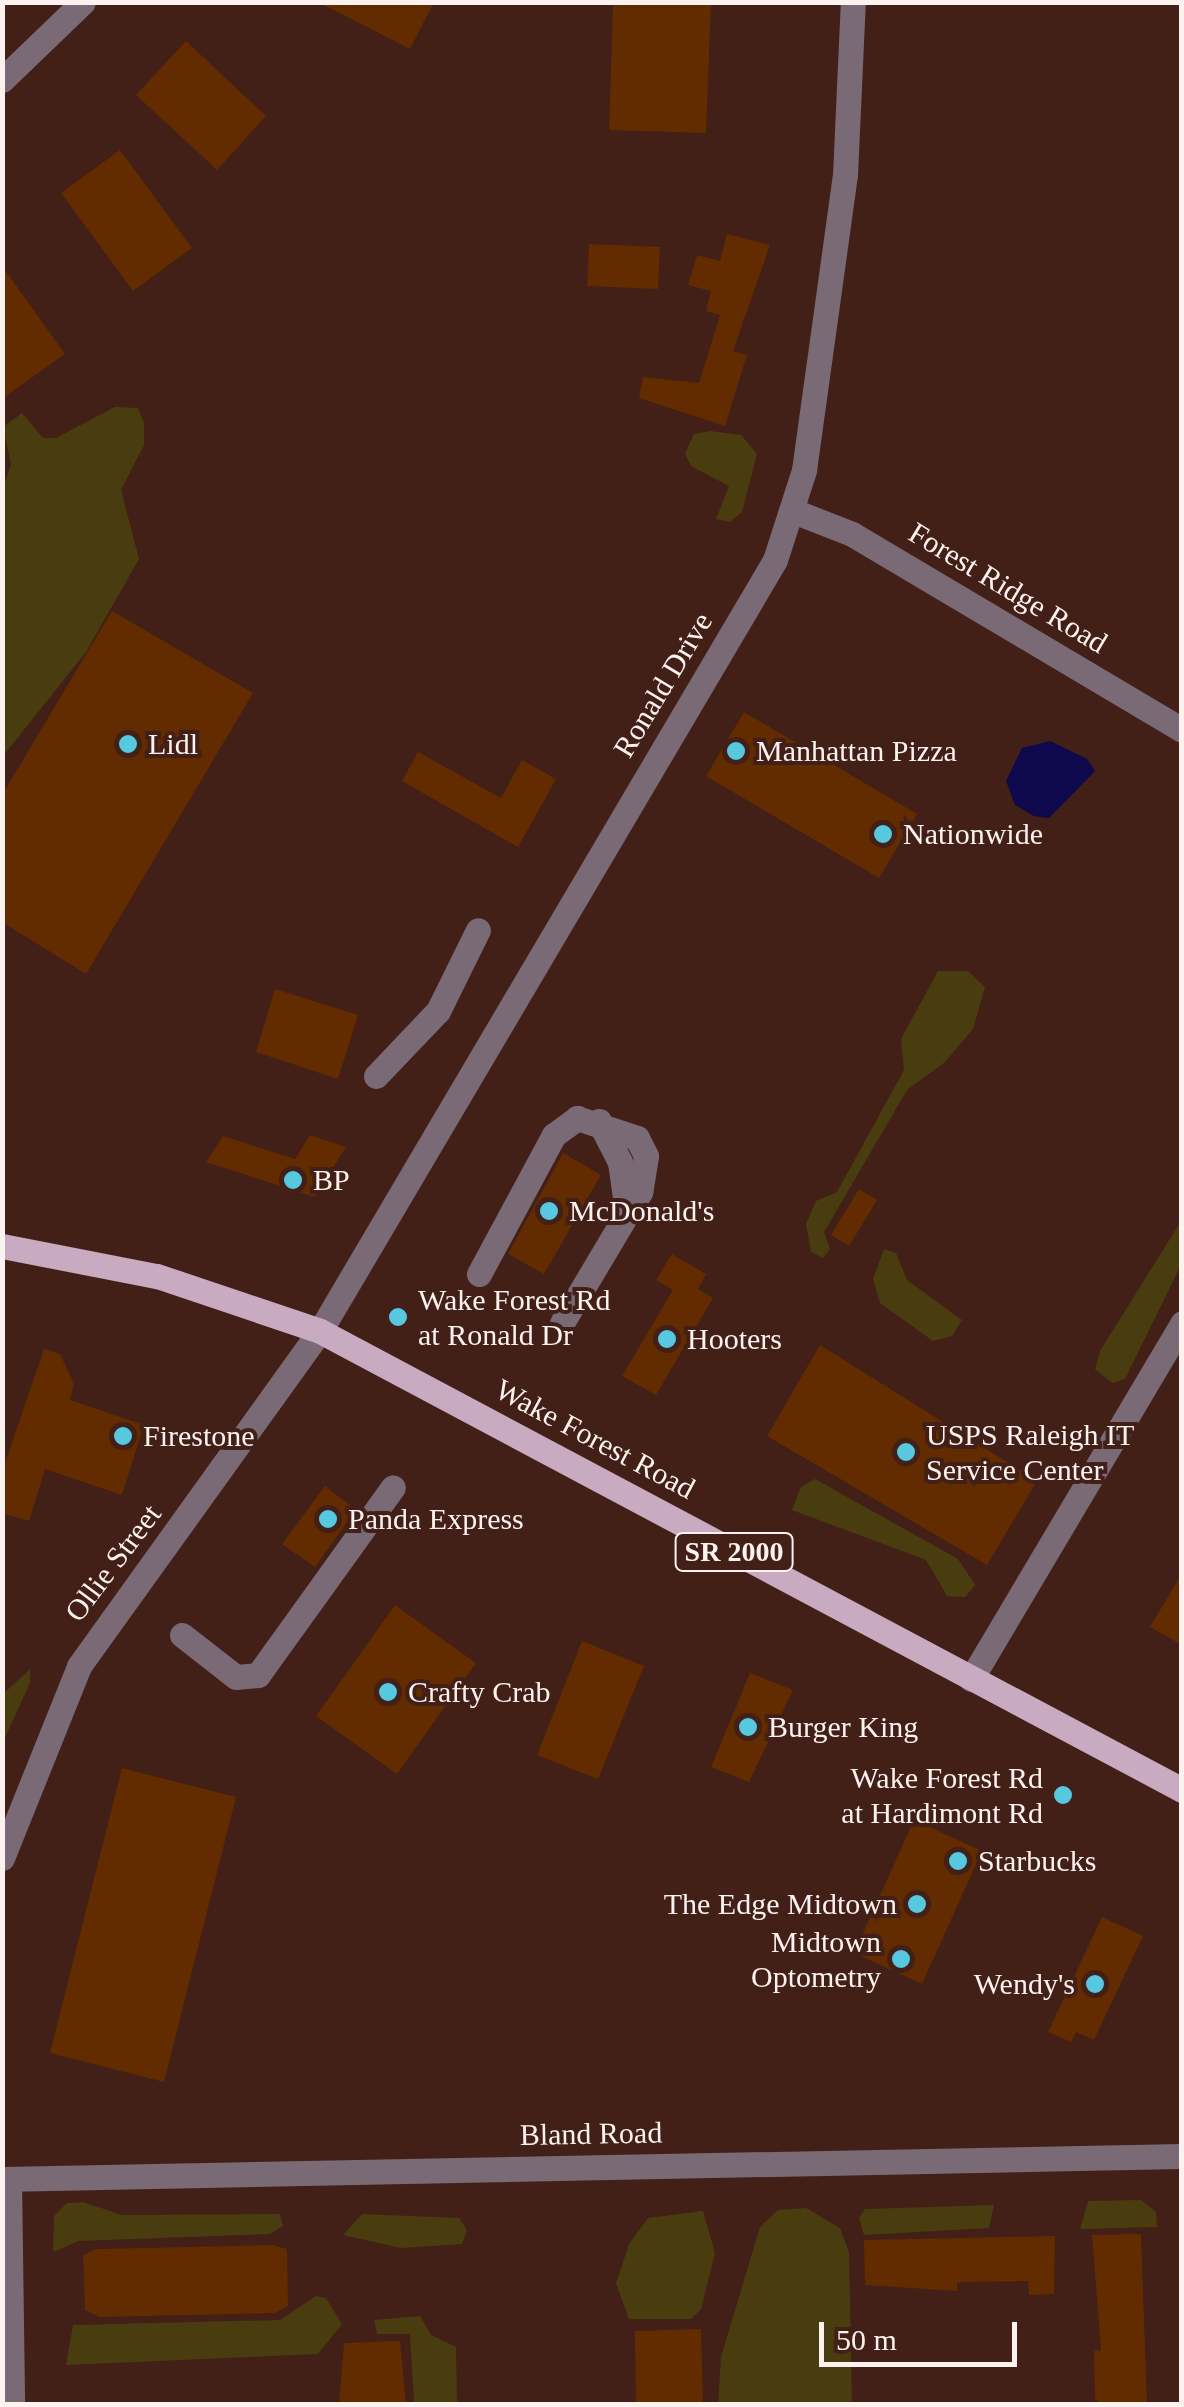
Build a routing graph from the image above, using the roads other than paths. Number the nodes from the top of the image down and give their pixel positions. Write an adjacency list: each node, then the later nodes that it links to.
1 (84, 2): 3 (street)
2 (853, 2): 4 (street, Ronald Drive)
3 (2, 80)
4 (796, 512): 5 (street, Forest Ridge Road); 12 (street, Ronald Drive)
5 (1182, 730)
6 (478, 930): 7 (street)
7 (376, 1076)
8 (2, 1246): 12 (main road, Wake Forest Road / SR 2000)
9 (479, 1274): 10 (street)
10 (562, 1323)
11 (1182, 1324): 15 (street)
12 (320, 1332): 15 (main road, Wake Forest Road / SR 2000); 17 (street, Ollie Street)
13 (393, 1487): 14 (street)
14 (182, 1635)
15 (971, 1680): 16 (main road, Wake Forest Road / SR 2000)
16 (1182, 1790)
17 (2, 1858)
18 (1182, 2156): 19 (street, Bland Road)
19 (6, 2179): 20 (street)
20 (12, 2404)

